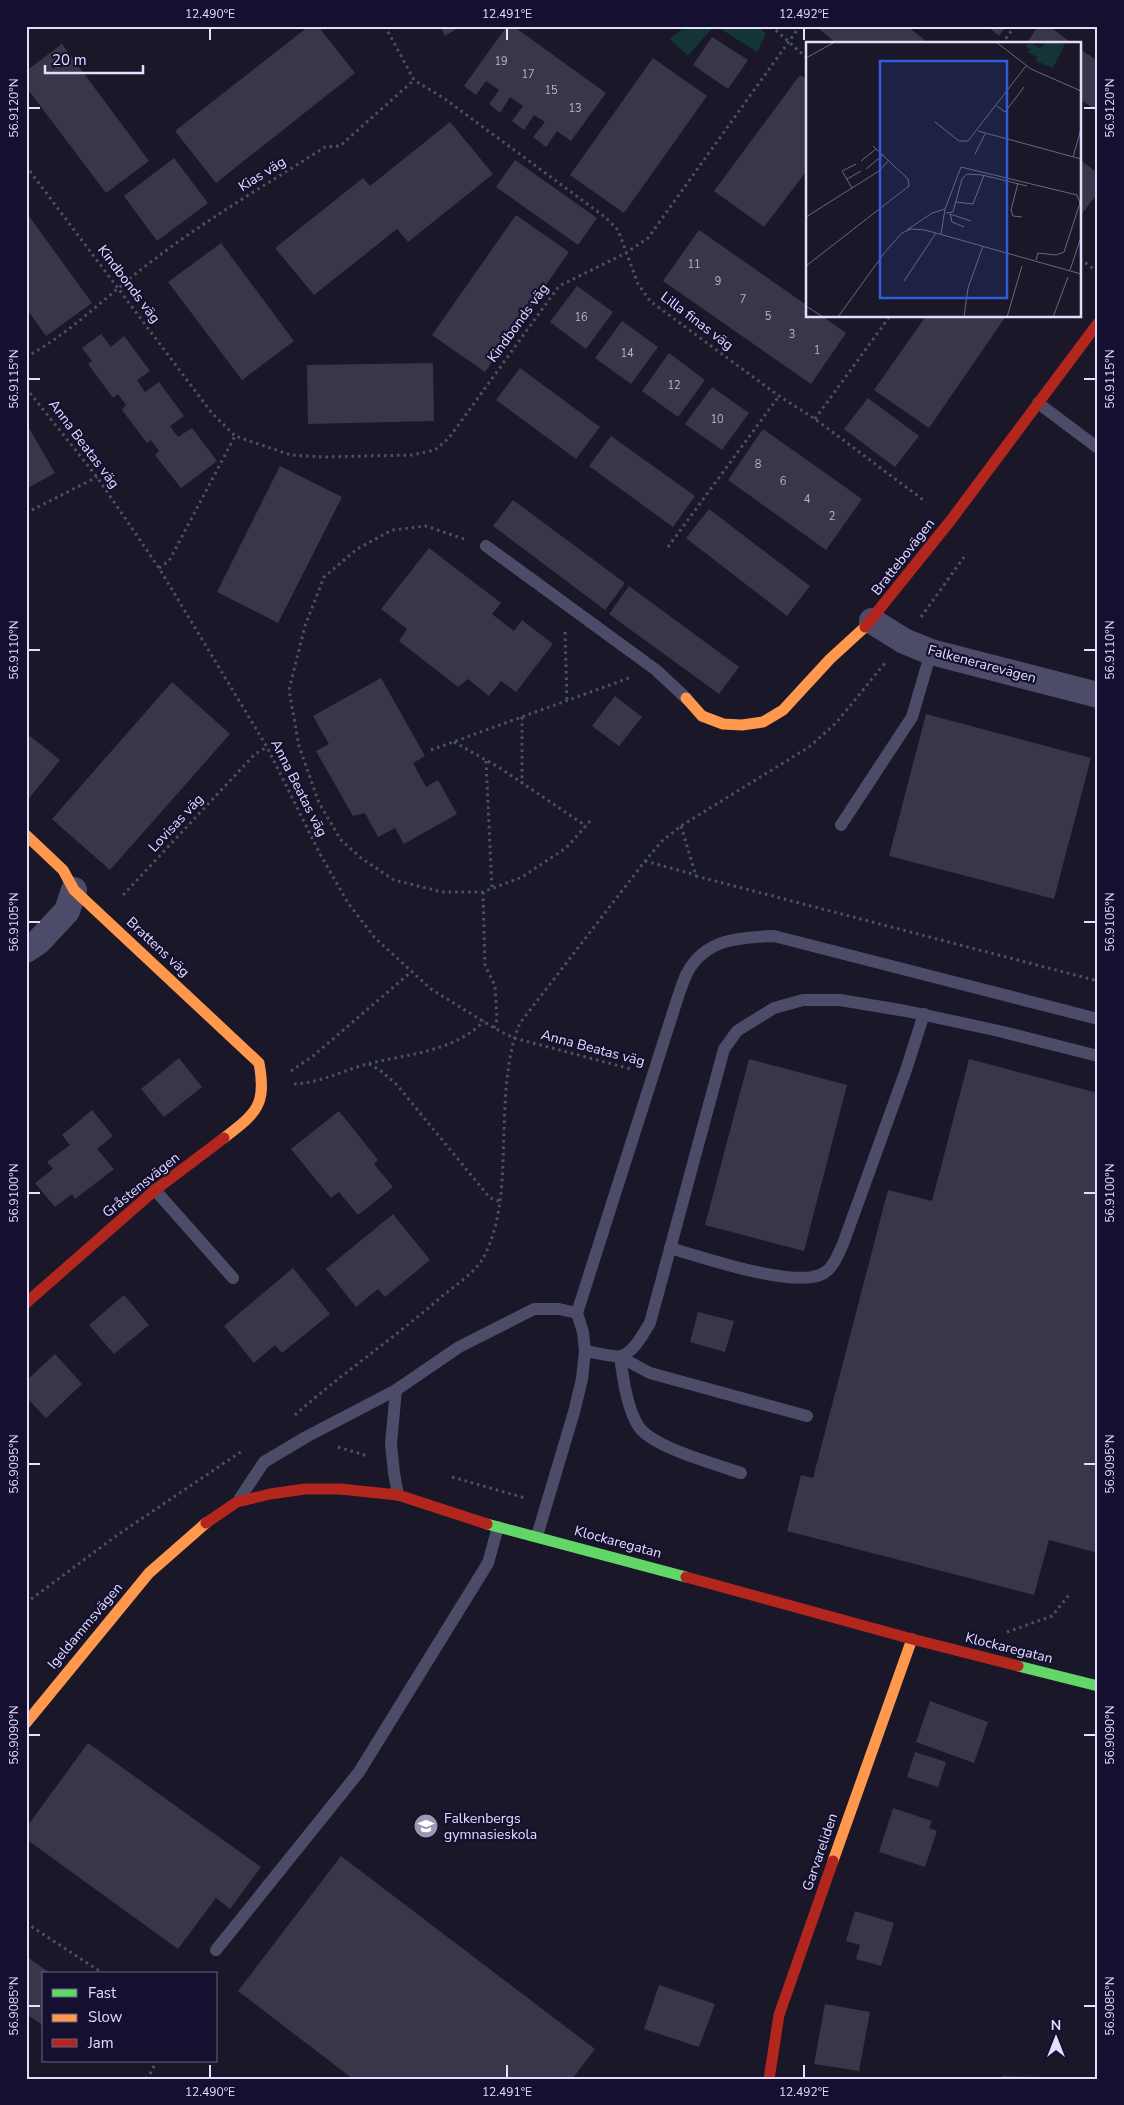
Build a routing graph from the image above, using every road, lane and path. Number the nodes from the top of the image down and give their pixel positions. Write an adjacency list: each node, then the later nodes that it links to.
1 (385, 26): 8 (path)
2 (771, 26): 6 (path)
3 (800, 26): 6 (path, Kindbonds väg)
4 (1015, 26): 5 (path)
5 (1003, 42)
6 (788, 43): 7 (path); 10 (path, Kindbonds väg)
7 (806, 58)
8 (414, 80): 10 (path, Lilla finas väg); 13 (path, Kias väg)
9 (26, 166): 13 (path, Kindbonds väg)
10 (626, 253): 18 (path, Lilla finas väg); 21 (path, Kindbonds väg)
11 (1082, 260): 12 (path)
12 (1098, 272)
13 (119, 289): 16 (path, Kias väg); 21 (path, Kindbonds väg)
14 (889, 318): 20 (path)
15 (1098, 323): 19 (street, Brattebovägen)
16 (26, 357)
17 (26, 388): 23 (path, Anna Beatas väg)
18 (779, 396): 20 (path, Lilla finas väg); 27 (path)
19 (1038, 403): 22 (lane); 25 (street, Brattebovägen)
20 (815, 419): 25 (path, Lilla finas väg)
21 (235, 436): 29 (path)
22 (1098, 448)
23 (97, 477): 24 (path); 29 (path, Anna Beatas väg)
24 (26, 513)
25 (951, 520): 31 (street, Brattebovägen)
26 (486, 546): 30 (lane); 53 (path)
27 (668, 548)
28 (968, 551): 32 (path)
29 (158, 568): 40 (path, Anna Beatas väg)
30 (564, 601): 34 (lane); 37 (path)
31 (872, 621): 32 (street, Falkenerarevägen); 36 (street, Brattebovägen)
32 (904, 641): 33 (street, Falkenerarevägen); 47 (path)
33 (931, 652): 35 (street, Falkenerarevägen); 45 (lane)
34 (656, 670): 36 (lane); 37 (path)
35 (1098, 695)
36 (686, 698)
37 (567, 700): 38 (path)
38 (522, 717): 39 (path); 43 (path)
39 (454, 742): 41 (path); 42 (path)
40 (266, 747): 54 (path, Lovisas väg); 56 (path, Anna Beatas väg)
41 (432, 750)
42 (486, 761): 43 (path); 51 (path)
43 (522, 784): 46 (path)
44 (591, 820): 46 (path)
45 (841, 825)
46 (586, 826): 51 (path)
47 (681, 826): 49 (path); 50 (path)
48 (27, 837): 52 (street, Brattens väg)
49 (645, 861): 50 (path); 62 (path)
50 (696, 876): 57 (path)
51 (492, 889): 53 (path)
52 (74, 890): 54 (street, Brattens väg); 55 (street)
53 (483, 892): 61 (path)
54 (103, 916): 66 (street, Brattens väg)
55 (26, 950)
56 (411, 972): 60 (path, Anna Beatas väg); 66 (path)
57 (1098, 980)
58 (924, 1014): 63 (lane); 69 (lane); 69 (lane)
59 (1098, 1019): 65 (lane)
60 (484, 1021): 61 (path, Anna Beatas väg); 64 (path)
61 (494, 1028): 62 (path, Anna Beatas väg)
62 (514, 1038): 65 (path, Anna Beatas väg); 68 (path)
63 (1098, 1056)
64 (369, 1064): 66 (path); 68 (path)
65 (652, 1075): 72 (lane)
66 (263, 1084): 67 (street, Gråstensvägen)
67 (155, 1190): 70 (lane); 71 (street, Gråstensvägen)
68 (500, 1202): 77 (path)
69 (670, 1248): 74 (lane)
70 (233, 1278)
71 (26, 1303)
72 (577, 1313): 73 (lane); 75 (lane)
73 (585, 1351): 74 (lane); 83 (lane)
74 (620, 1357): 76 (lane); 79 (lane)
75 (396, 1390): 80 (lane); 81 (lane)
76 (807, 1416)
77 (290, 1418)
78 (243, 1450): 86 (path)
79 (741, 1473)
80 (398, 1495): 81 (street, Klockaregatan); 82 (street, Klockaregatan)
81 (237, 1502): 84 (street, Klockaregatan)
82 (498, 1527): 83 (street, Klockaregatan); 92 (lane)
83 (536, 1536): 88 (street, Klockaregatan)
84 (149, 1573): 90 (street, Igeldammsvägen)
85 (1069, 1595): 87 (path)
86 (26, 1603)
87 (1005, 1634)
88 (912, 1639): 89 (street, Klockaregatan); 96 (street, Garvareliden)
89 (1098, 1686)
90 (26, 1723)
91 (26, 1924): 93 (path)
92 (216, 1950)
93 (101, 1972)
94 (156, 2062): 95 (path)
95 (146, 2079)
96 (769, 2079)

